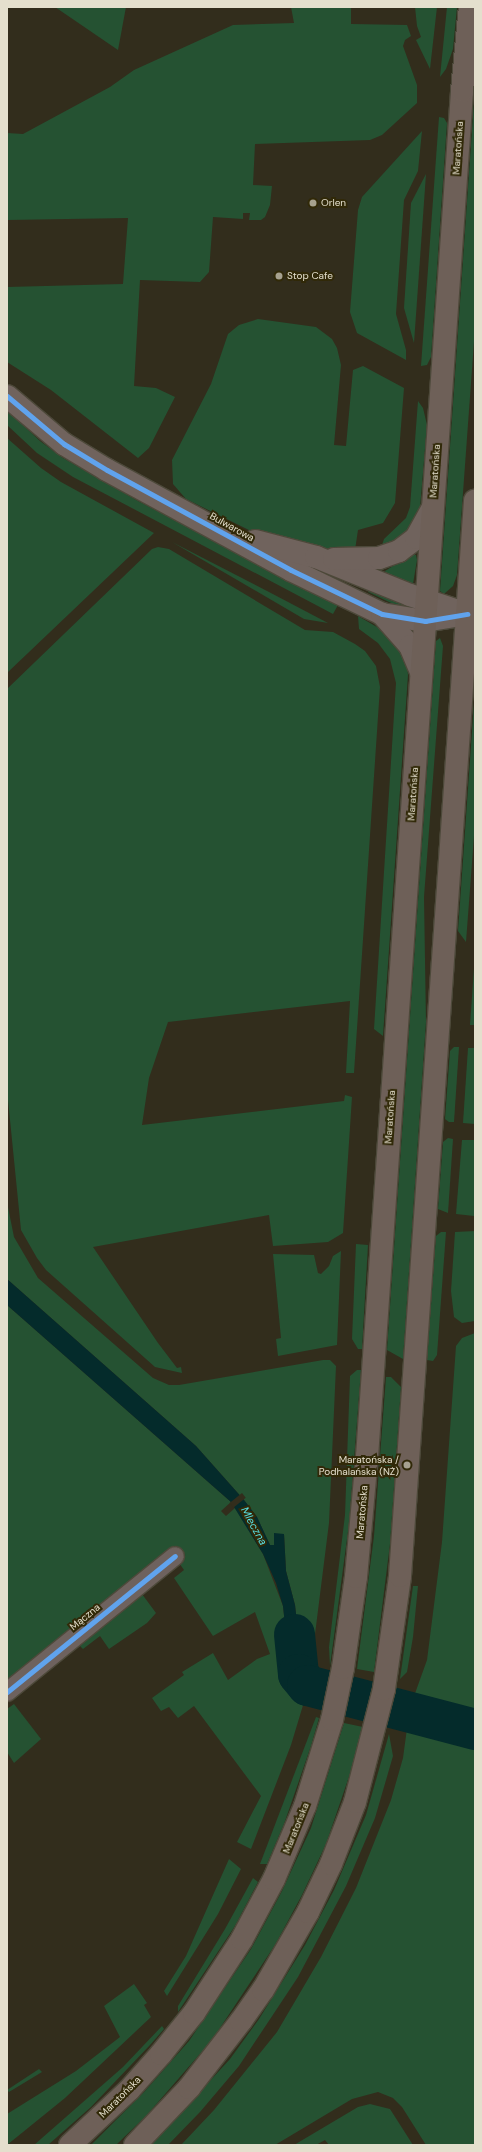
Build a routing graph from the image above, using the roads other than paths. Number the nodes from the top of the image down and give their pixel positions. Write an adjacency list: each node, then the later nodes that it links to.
1 (470, 7): 4 (main road, Maratońska)
2 (7, 396): 5 (street, Bulwarowa)
3 (475, 501): 9 (main road)
4 (432, 510): 6 (street); 7 (main road, Maratońska)
5 (223, 532): 6 (street, Bulwarowa); 8 (street, Bulwarowa)
6 (316, 557): 7 (street, Bulwarowa)
7 (426, 611): 8 (street, Bulwarowa); 9 (street, Bulwarowa); 10 (main road, Maratońska)
8 (382, 614): 10 (street)
9 (467, 614): 14 (main road)
10 (421, 672): 13 (main road, Maratońska)
11 (175, 1556): 12 (street, Mączna)
12 (7, 1692)
13 (70, 2145)
14 (135, 2145)

